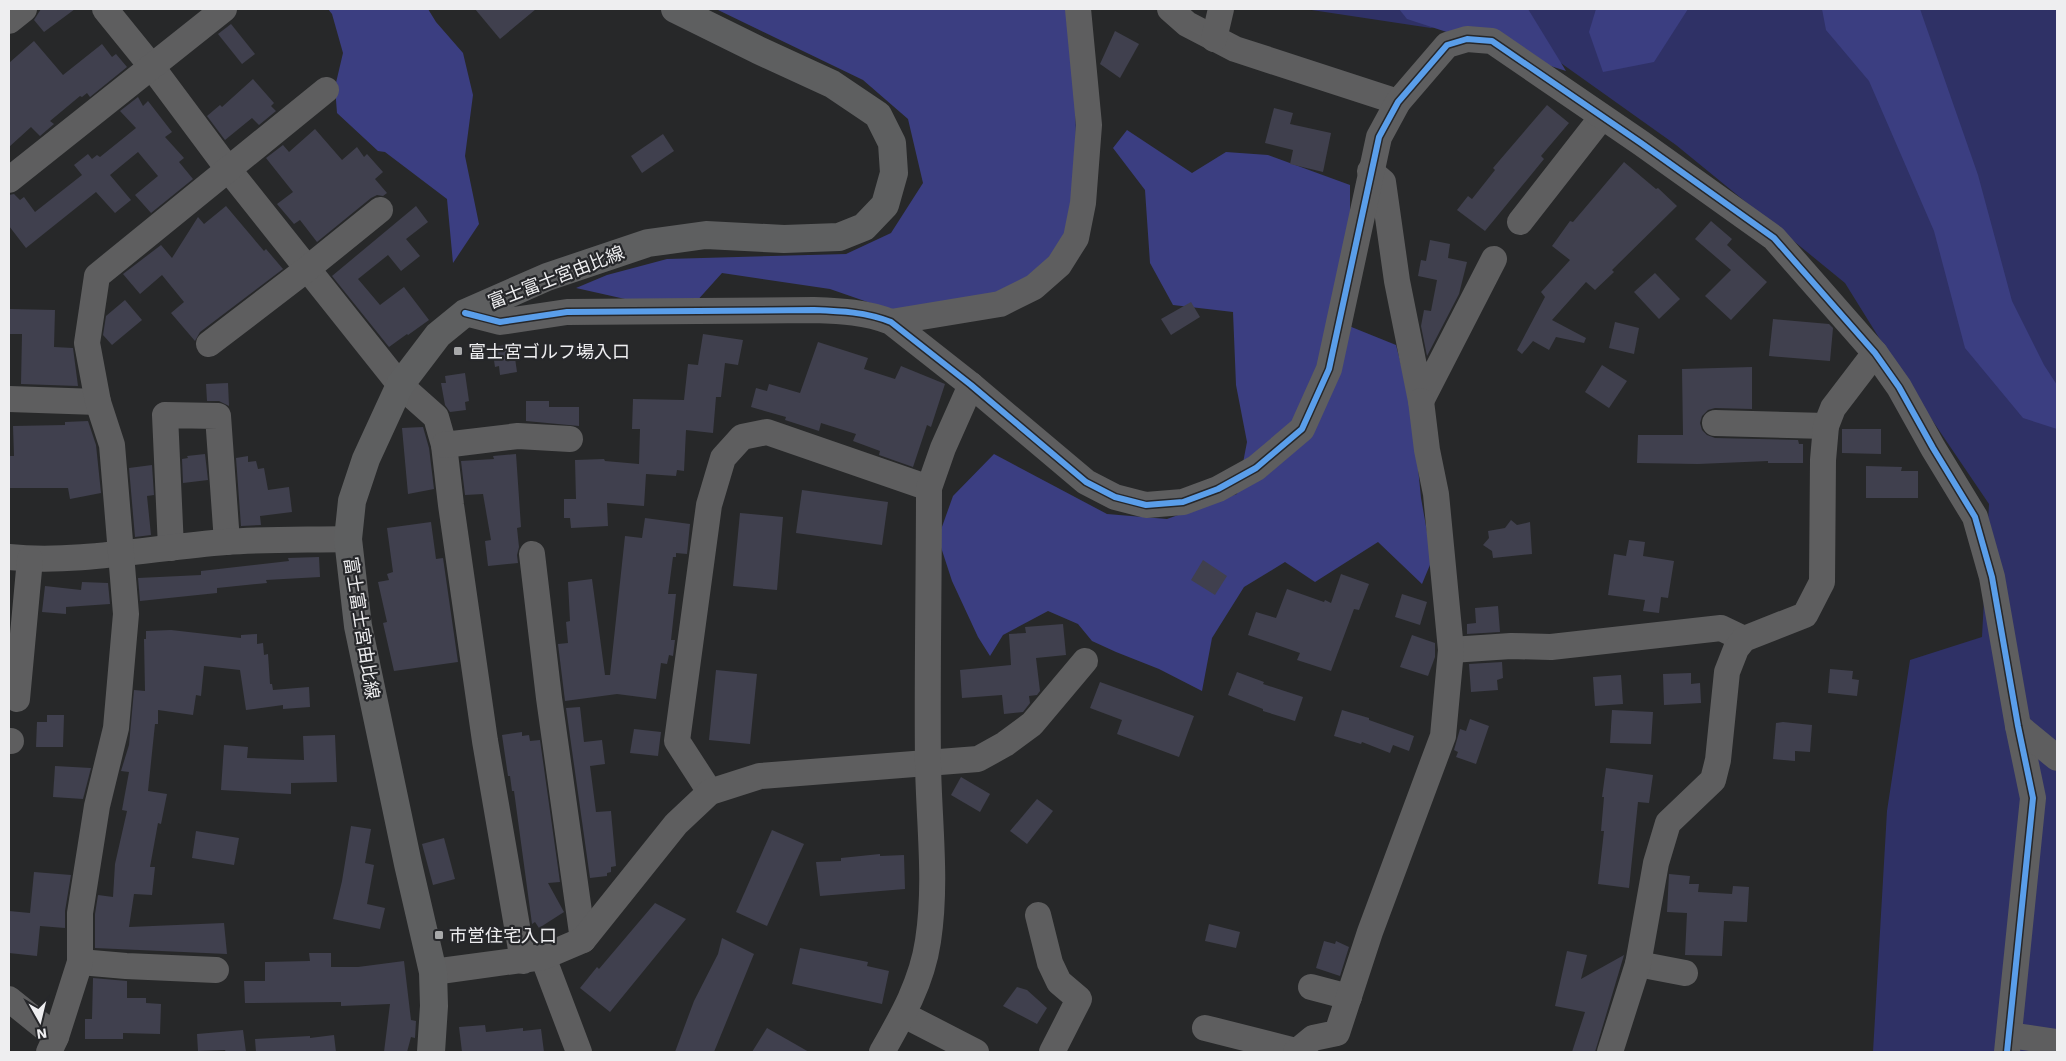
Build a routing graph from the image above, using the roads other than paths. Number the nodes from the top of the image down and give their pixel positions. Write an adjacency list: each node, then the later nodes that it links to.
1 (24, 9): 8 (street)
2 (105, 9): 10 (street)
3 (224, 9): 10 (street)
4 (676, 9): 21 (main road, 富士富士宮由比線)
5 (1078, 9): 22 (street)
6 (1170, 9): 9 (street)
7 (1221, 9): 9 (street)
8 (9, 21)
9 (1214, 39): 12 (street)
10 (152, 67): 14 (street); 16 (street)
11 (326, 90): 14 (street)
12 (1398, 102): 13 (street); 15 (street)
13 (1602, 117): 18 (street); 24 (street)
14 (228, 170): 20 (street); 28 (street)
15 (1370, 171): 26 (street); 29 (street)
16 (9, 180)
17 (380, 210): 20 (street)
18 (1520, 222)
19 (1494, 259): 29 (street)
20 (307, 269): 23 (street); 25 (street)
21 (465, 313): 22 (street); 25 (main road, 富士富士宮由比線)
22 (891, 322): 26 (street)
23 (209, 344)
24 (1875, 353): 31 (street); 45 (street)
25 (400, 384): 33 (street); 35 (main road, 富士富士宮由比線)
26 (971, 385): 34 (street)
27 (9, 399): 28 (street)
28 (98, 402): 38 (street)
29 (1421, 402): 42 (street)
30 (1715, 423): 31 (street)
31 (1826, 426): 41 (street)
32 (570, 439): 33 (street)
33 (444, 445): 51 (street)
34 (929, 488): 47 (street); 48 (street)
35 (348, 539): 36 (street); 55 (main road, 富士富士宮由比線)
36 (227, 542): 37 (street); 37 (street)
37 (171, 548): 38 (street)
38 (120, 554): 40 (street); 52 (street)
39 (532, 554): 50 (street)
40 (19, 558): 44 (street)
41 (1744, 639): 42 (street); 53 (street)
42 (1451, 650): 58 (street)
43 (1085, 661): 47 (street)
44 (17, 700)
45 (2018, 726): 46 (street); 63 (street)
46 (2057, 758)
47 (928, 764): 48 (street); 60 (street)
48 (710, 792): 50 (street)
49 (1038, 915): 69 (street)
50 (583, 940): 51 (street)
51 (533, 959): 55 (street); 66 (street)
52 (80, 962): 54 (street); 64 (street)
53 (1638, 964): 56 (street); 71 (street)
54 (216, 970)
55 (433, 972): 65 (main road, 富士富士宮由比線)
56 (1685, 973)
57 (1311, 986): 58 (street)
58 (1349, 996): 70 (street)
59 (9, 999): 64 (street)
60 (904, 1015): 67 (street); 68 (street)
61 (1205, 1028): 70 (street)
62 (2057, 1042): 63 (street)
63 (2008, 1044)
64 (52, 1045)
65 (431, 1052)
66 (579, 1052)
67 (882, 1052)
68 (976, 1052)
69 (1052, 1052)
70 (1296, 1052)
71 (1610, 1052)

